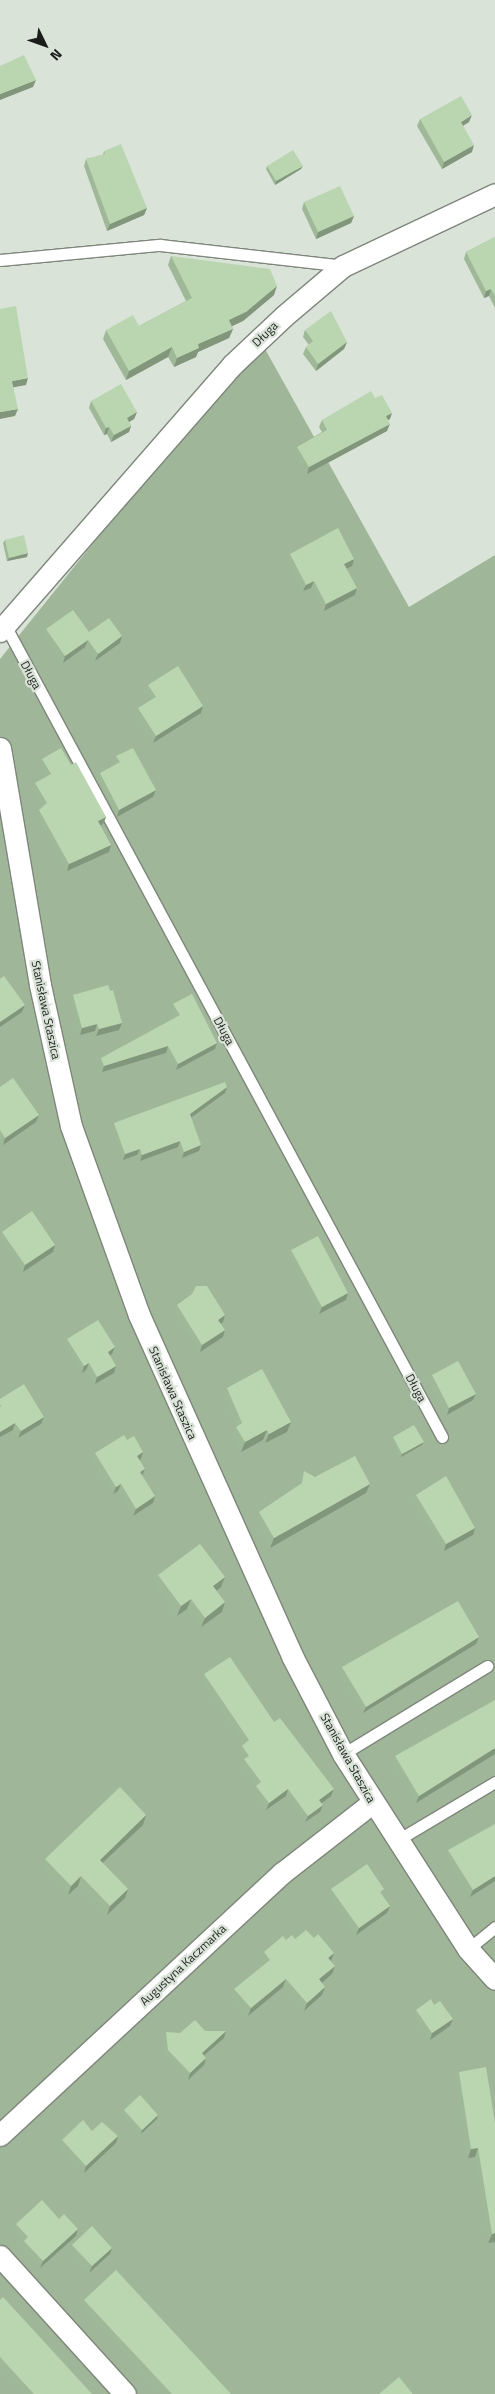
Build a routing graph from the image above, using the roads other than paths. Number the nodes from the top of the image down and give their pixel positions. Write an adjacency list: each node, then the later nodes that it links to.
1 (495, 194): 3 (street, Długa)
2 (0, 260): 3 (lane)
3 (344, 266): 4 (street, Długa)
4 (2, 628): 6 (lane, Długa)
5 (0, 748): 8 (street, Stanisława Staszica)
6 (442, 1437)
7 (487, 1666): 8 (lane)
8 (343, 1754): 10 (street, Stanisława Staszica)
9 (495, 1782): 11 (lane)
10 (372, 1803): 11 (street, Stanisława Staszica); 15 (street, Augustyna Kaczmarka)
11 (396, 1841): 13 (street, Stanisława Staszica)
12 (495, 1927): 13 (lane)
13 (468, 1950): 14 (street, Stanisława Staszica)
14 (495, 1979)
15 (0, 2135)
16 (0, 2256): 17 (street)
17 (125, 2394)

